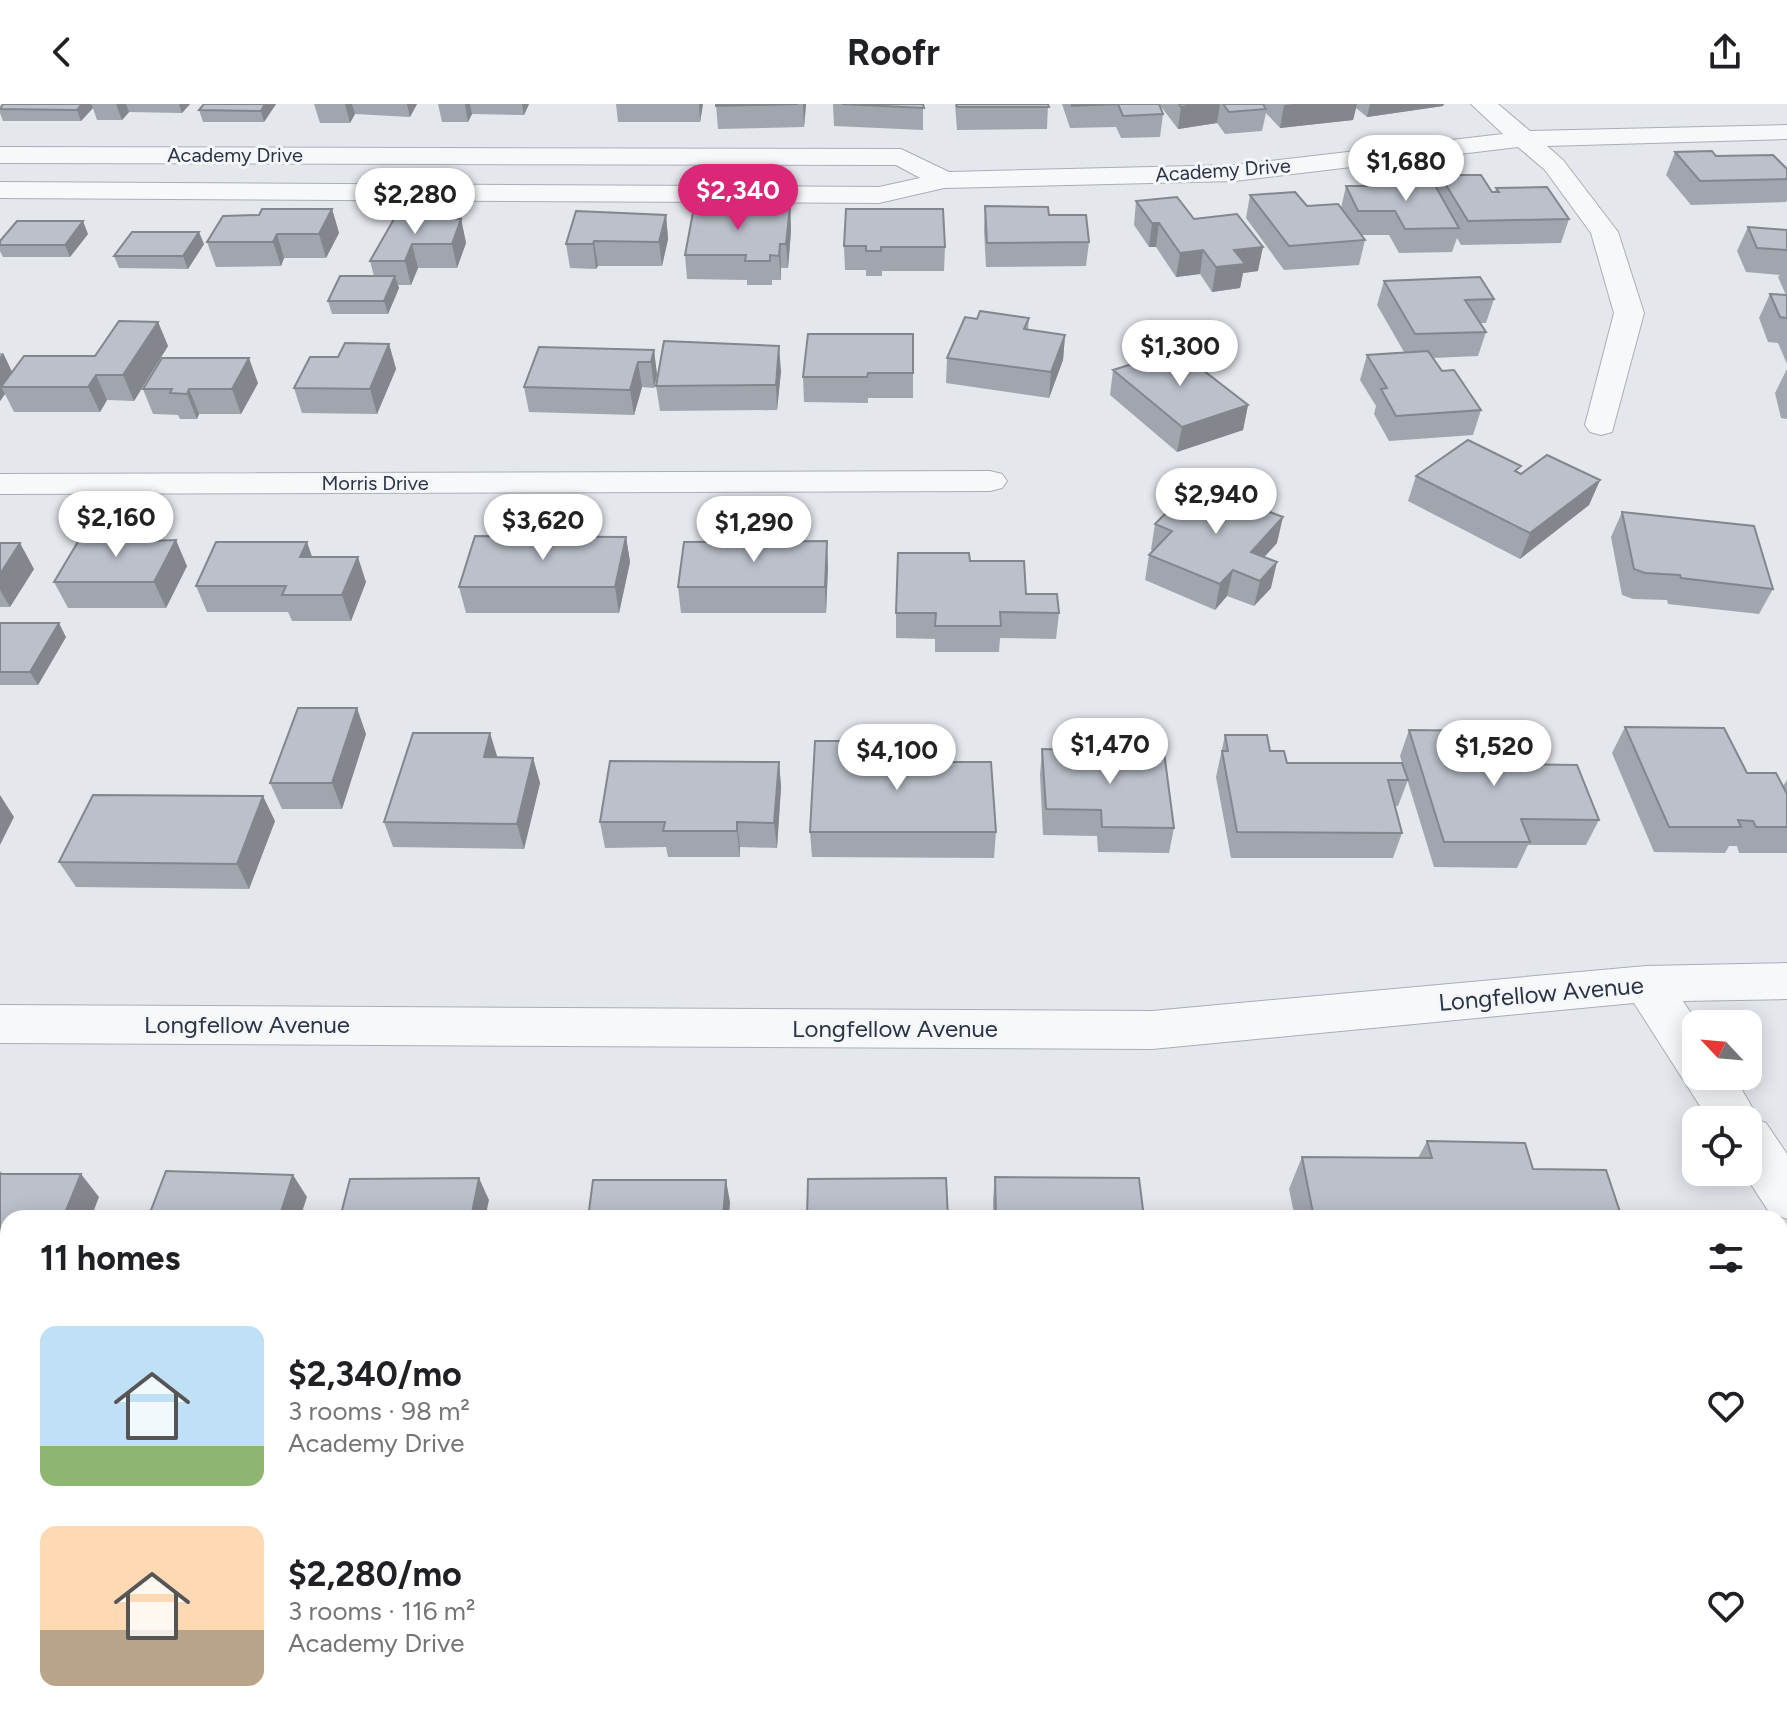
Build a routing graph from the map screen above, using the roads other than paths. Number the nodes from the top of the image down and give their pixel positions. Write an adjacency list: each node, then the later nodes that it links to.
1 (1483, 104): 3 (street)
2 (1787, 132): 3 (street, Academy Drive)
3 (1524, 139): 5 (street, Academy Drive); 7 (street)
4 (0, 155): 5 (street, Academy Drive)
5 (944, 180): 6 (street, Academy Drive)
6 (0, 190)
7 (1601, 425)
8 (990, 481): 9 (street, Morris Drive)
9 (0, 484)
10 (1787, 981): 11 (street, Longfellow Avenue)
11 (1646, 984): 12 (street, Longfellow Avenue); 13 (street)
12 (0, 1024)
13 (1682, 1039)
14 (1762, 1159): 15 (street)
15 (1787, 1196)

